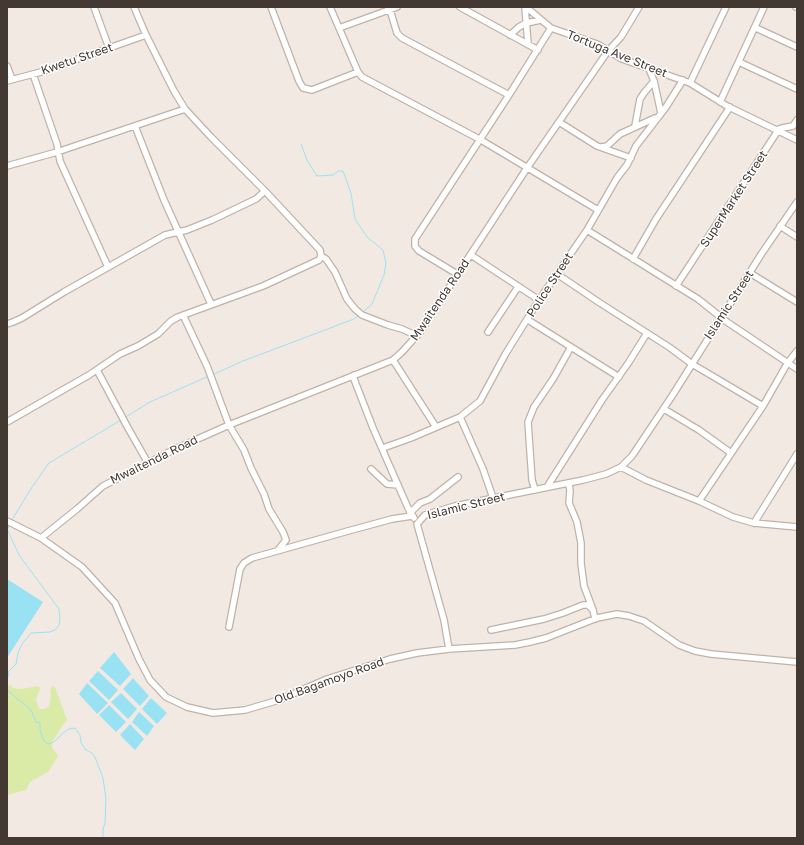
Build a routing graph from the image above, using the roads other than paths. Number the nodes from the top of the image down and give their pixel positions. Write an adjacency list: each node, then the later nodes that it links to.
1 (94, 7): 21 (street)
2 (134, 7): 18 (street)
3 (271, 7): 27 (street)
4 (330, 7): 14 (street)
5 (397, 7): 11 (street)
6 (460, 7): 17 (street)
7 (525, 7): 12 (street, Tortuga Ave Street); 13 (street)
8 (639, 7): 23 (street, Mwaitenda Road)
9 (726, 7): 32 (street)
10 (764, 7): 16 (street)
11 (390, 10): 14 (street); 34 (street)
12 (541, 20): 13 (street); 15 (street, Tortuga Ave Street)
13 (526, 23): 17 (street); 19 (street)
14 (339, 28): 27 (street)
15 (551, 28): 22 (street); 23 (street, Tortuga Ave Street)
16 (756, 28): 20 (street); 24 (street)
17 (510, 34): 19 (street)
18 (146, 35): 21 (street, Kwetu Street); 37 (street)
19 (528, 44): 22 (street)
20 (797, 47)
21 (109, 48): 28 (street, Kwetu Street)
22 (538, 50): 34 (street)
23 (608, 51): 26 (street, Tortuga Ave Street); 41 (street, Mwaitenda Road)
24 (739, 62): 33 (street); 35 (street)
25 (7, 66): 29 (street)
26 (649, 69): 30 (street, Tortuga Ave Street); 31 (street)
27 (358, 72): 47 (street)
28 (33, 74): 29 (street, Kwetu Street); 50 (street)
29 (9, 80)
30 (683, 80): 32 (street, Tortuga Ave Street); 38 (street, Police Street)
31 (654, 81): 38 (street); 43 (street)
32 (690, 83): 35 (street, Tortuga Ave Street)
33 (797, 89)
34 (509, 95): 47 (street)
35 (720, 102): 36 (street, Tortuga Ave Street)
36 (730, 107): 45 (street, Tortuga Ave Street); 63 (street)
37 (185, 109): 42 (street); 54 (street)
38 (661, 113): 39 (street, Police Street)
39 (656, 118): 43 (street); 51 (street, Police Street)
40 (797, 120): 44 (street)
41 (559, 122): 49 (street); 53 (street, Mwaitenda Road)
42 (135, 126): 50 (street); 59 (street)
43 (635, 126): 49 (street)
44 (793, 126): 45 (street); 46 (street)
45 (779, 131): 48 (street, Tortuga Ave Street); 68 (street, SuperMarket Street)
46 (797, 131)
47 (480, 140): 53 (street); 66 (street)
48 (797, 140)
49 (602, 147): 51 (street)
50 (58, 152): 52 (street); 64 (street)
51 (631, 158): 56 (street, Police Street)
52 (7, 166)
53 (527, 168): 56 (street); 61 (street, Mwaitenda Road)
54 (265, 191): 59 (street); 62 (street)
55 (797, 202): 57 (street, Islamic Street)
56 (598, 210): 58 (street, Police Street)
57 (780, 226): 60 (street); 65 (street, Islamic Street)
58 (587, 230): 63 (street); 67 (street, Police Street)
59 (179, 232): 64 (street); 72 (street)
60 (797, 238)
61 (471, 255): 66 (street, Mwaitenda Road); 69 (street)
62 (321, 256): 72 (street); 79 (street)
63 (633, 258): 68 (street)
64 (108, 267): 76 (street)
65 (750, 272): 71 (street); 74 (street, Islamic Street)
66 (457, 274): 79 (street, Mwaitenda Road)
67 (557, 274): 70 (street, Police Street); 78 (street)
68 (676, 286): 74 (street)
69 (518, 287): 70 (street); 77 (street)
70 (539, 300): 75 (street, Police Street)
71 (797, 302)
72 (211, 304): 73 (street)
73 (183, 315): 86 (street); 93 (street)
74 (721, 317): 83 (street, Islamic Street); 84 (street)
75 (528, 320): 80 (street); 91 (street, Police Street)
76 (7, 324)
77 (488, 332)
78 (647, 333): 83 (street); 88 (street)
79 (417, 336): 82 (street, Mwaitenda Road)
80 (571, 347): 88 (street); 105 (street)
81 (797, 351): 84 (street)
82 (393, 360): 87 (street, Mwaitenda Road); 94 (street)
83 (692, 364): 89 (street); 90 (street, Islamic Street)
84 (787, 364): 85 (street); 89 (street)
85 (797, 369)
86 (97, 370): 92 (street); 98 (street)
87 (354, 375): 93 (street, Mwaitenda Road); 95 (street)
88 (619, 377): 104 (street)
89 (763, 406): 96 (street)
90 (664, 409): 96 (street); 99 (street, Islamic Street)
91 (460, 417): 94 (street, Police Street); 106 (street)
92 (7, 422)
93 (229, 425): 98 (street, Mwaitenda Road); 114 (street)
94 (436, 427): 95 (street, Police Street)
95 (383, 448): 103 (street)
96 (731, 453): 107 (street)
97 (797, 454): 110 (street)
98 (148, 463): 113 (street, Mwaitenda Road)
99 (621, 467): 102 (street, Islamic Street); 107 (street)
100 (371, 469): 103 (street)
101 (458, 477): 108 (street)
102 (569, 483): 104 (street, Islamic Street); 115 (street)
103 (398, 485): 108 (street)
104 (547, 487): 105 (street, Islamic Street)
105 (535, 490): 106 (street, Islamic Street)
106 (494, 498): 111 (street, Islamic Street)
107 (699, 501): 110 (street)
108 (411, 515): 111 (street); 114 (street)
109 (7, 521): 113 (street, Old Bagamoyo Road)
110 (754, 523): 112 (street)
111 (417, 524): 119 (street, Islamic Street)
112 (797, 527)
113 (41, 538): 119 (street, Old Bagamoyo Road)
114 (278, 550): 117 (street)
115 (593, 610): 116 (street); 118 (street)
116 (595, 618): 119 (street, Old Bagamoyo Road); 120 (street, Old Bagamoyo Road)
117 (229, 627)
118 (491, 630)
119 (449, 649)
120 (797, 662)

